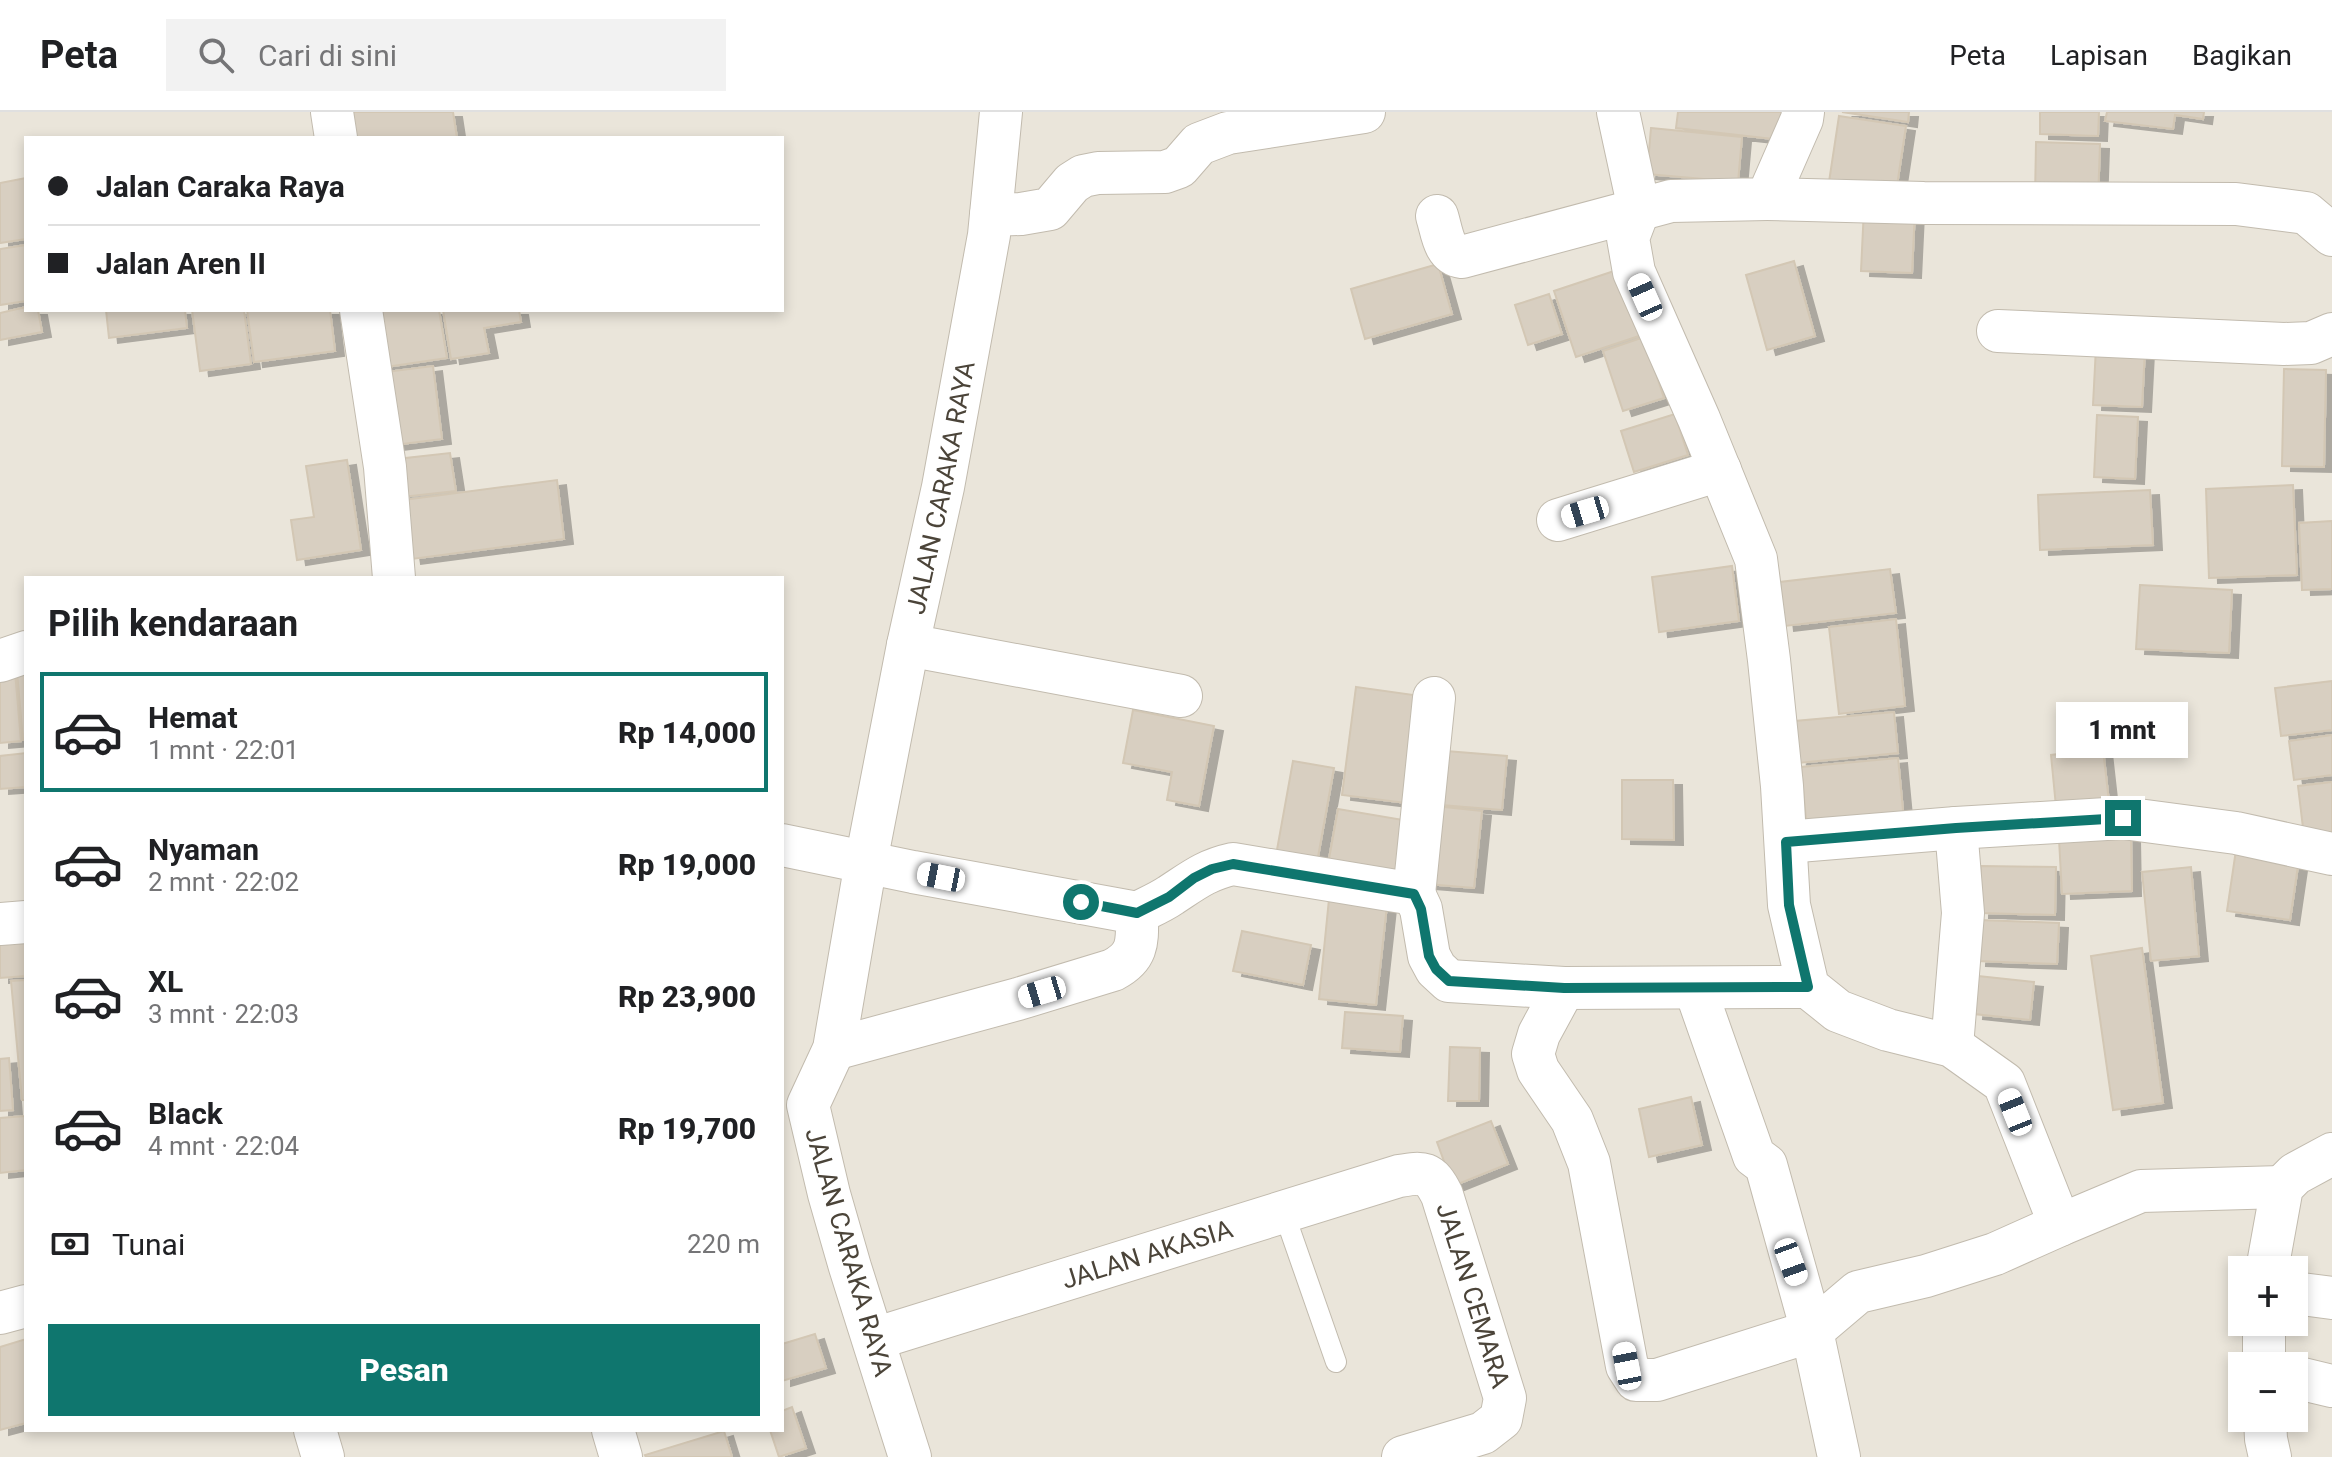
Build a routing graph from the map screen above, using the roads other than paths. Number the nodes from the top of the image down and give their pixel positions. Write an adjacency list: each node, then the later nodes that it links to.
1 (332, 112): 6 (street)
2 (1001, 112): 9 (street, JALAN CARAKA RAYA)
3 (1364, 112): 9 (street)
4 (1618, 112): 8 (street)
5 (1803, 112): 7 (street)
6 (336, 136)
7 (1767, 199): 8 (street); 11 (street)
8 (1639, 209): 10 (street); 15 (street)
9 (991, 215): 18 (street, JALAN CARAKA RAYA)
10 (1437, 216)
11 (2332, 235)
12 (361, 312): 17 (street)
13 (1998, 331): 14 (street)
14 (2325, 344)
15 (1720, 470): 16 (street); 24 (street)
16 (1558, 520)
17 (394, 576)
18 (908, 645): 21 (street); 27 (street, JALAN CARAKA RAYA)
19 (24, 653): 20 (street)
20 (0, 661)
21 (1181, 696)
22 (1434, 698): 28 (street)
23 (1956, 828): 24 (street); 26 (street); 35 (street)
24 (1786, 842): 32 (street)
25 (784, 845): 27 (street)
26 (2332, 854)
27 (866, 862): 29 (street); 36 (street, JALAN CARAKA RAYA)
28 (1414, 894): 29 (street); 33 (street)
29 (1137, 913): 36 (street)
30 (24, 922): 31 (street)
31 (0, 924)
32 (1808, 987): 34 (street); 35 (street)
33 (1564, 988): 34 (street); 48 (street)
34 (1695, 988): 48 (street)
35 (1952, 1046): 42 (street)
36 (834, 1049): 37 (street, JALAN CARAKA RAYA)
37 (795, 1109): 49 (street, JALAN CARAKA RAYA)
38 (2332, 1154): 40 (street)
39 (1421, 1173): 41 (street, JALAN AKASIA); 57 (street, JALAN CEMARA)
40 (2282, 1187): 42 (street); 43 (street)
41 (1284, 1213): 49 (street, JALAN AKASIA); 50 (lane)
42 (2060, 1225): 48 (street)
43 (2270, 1256)
44 (2308, 1295): 45 (street)
45 (2332, 1298)
46 (24, 1307): 47 (street)
47 (0, 1313)
48 (1812, 1331): 58 (street)
49 (874, 1339): 56 (street, JALAN CARAKA RAYA)
50 (1336, 1362)
51 (2308, 1380): 52 (street)
52 (2332, 1386)
53 (614, 1432): 55 (street)
54 (2267, 1432): 59 (street)
55 (621, 1457)
56 (910, 1457)
57 (1403, 1457)
58 (1839, 1457)
59 (2270, 1457)

